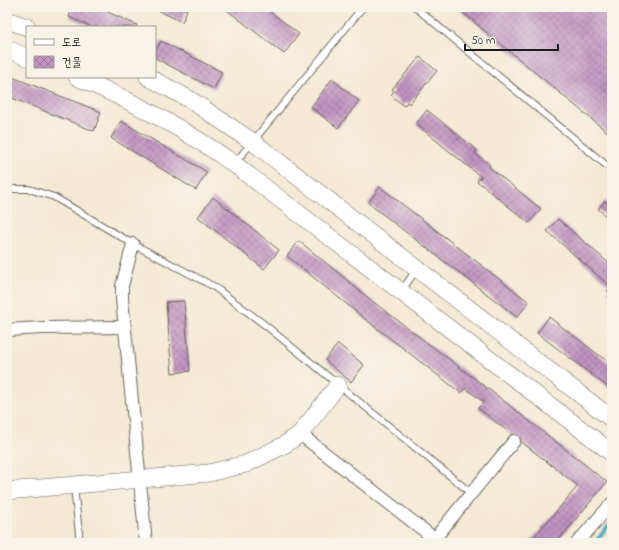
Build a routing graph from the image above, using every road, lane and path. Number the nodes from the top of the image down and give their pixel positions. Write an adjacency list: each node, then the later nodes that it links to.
1 (363, 7): 9 (lane)
2 (414, 7): 11 (lane)
3 (7, 20): 4 (main road)
4 (26, 27)
5 (7, 50): 6 (main road)
6 (26, 57)
7 (79, 78): 10 (main road)
8 (150, 78): 9 (main road)
9 (253, 142): 10 (lane); 14 (main road)
10 (234, 164): 15 (main road)
11 (612, 170)
12 (7, 188): 13 (lane)
13 (133, 244): 16 (street); 18 (lane)
14 (417, 269): 15 (lane); 19 (main road)
15 (401, 291): 22 (main road)
16 (124, 327): 17 (street); 23 (street)
17 (7, 330)
18 (338, 385): 20 (main road); 26 (lane)
19 (612, 419)
20 (300, 434): 23 (main road); 28 (street)
21 (514, 441): 26 (street)
22 (612, 453)
23 (139, 478): 24 (main road); 30 (street)
24 (74, 485): 25 (main road); 29 (lane)
25 (7, 490)
26 (472, 493): 28 (street)
27 (612, 503): 31 (street)
28 (433, 541)
29 (80, 543)
30 (146, 543)
31 (577, 543)

